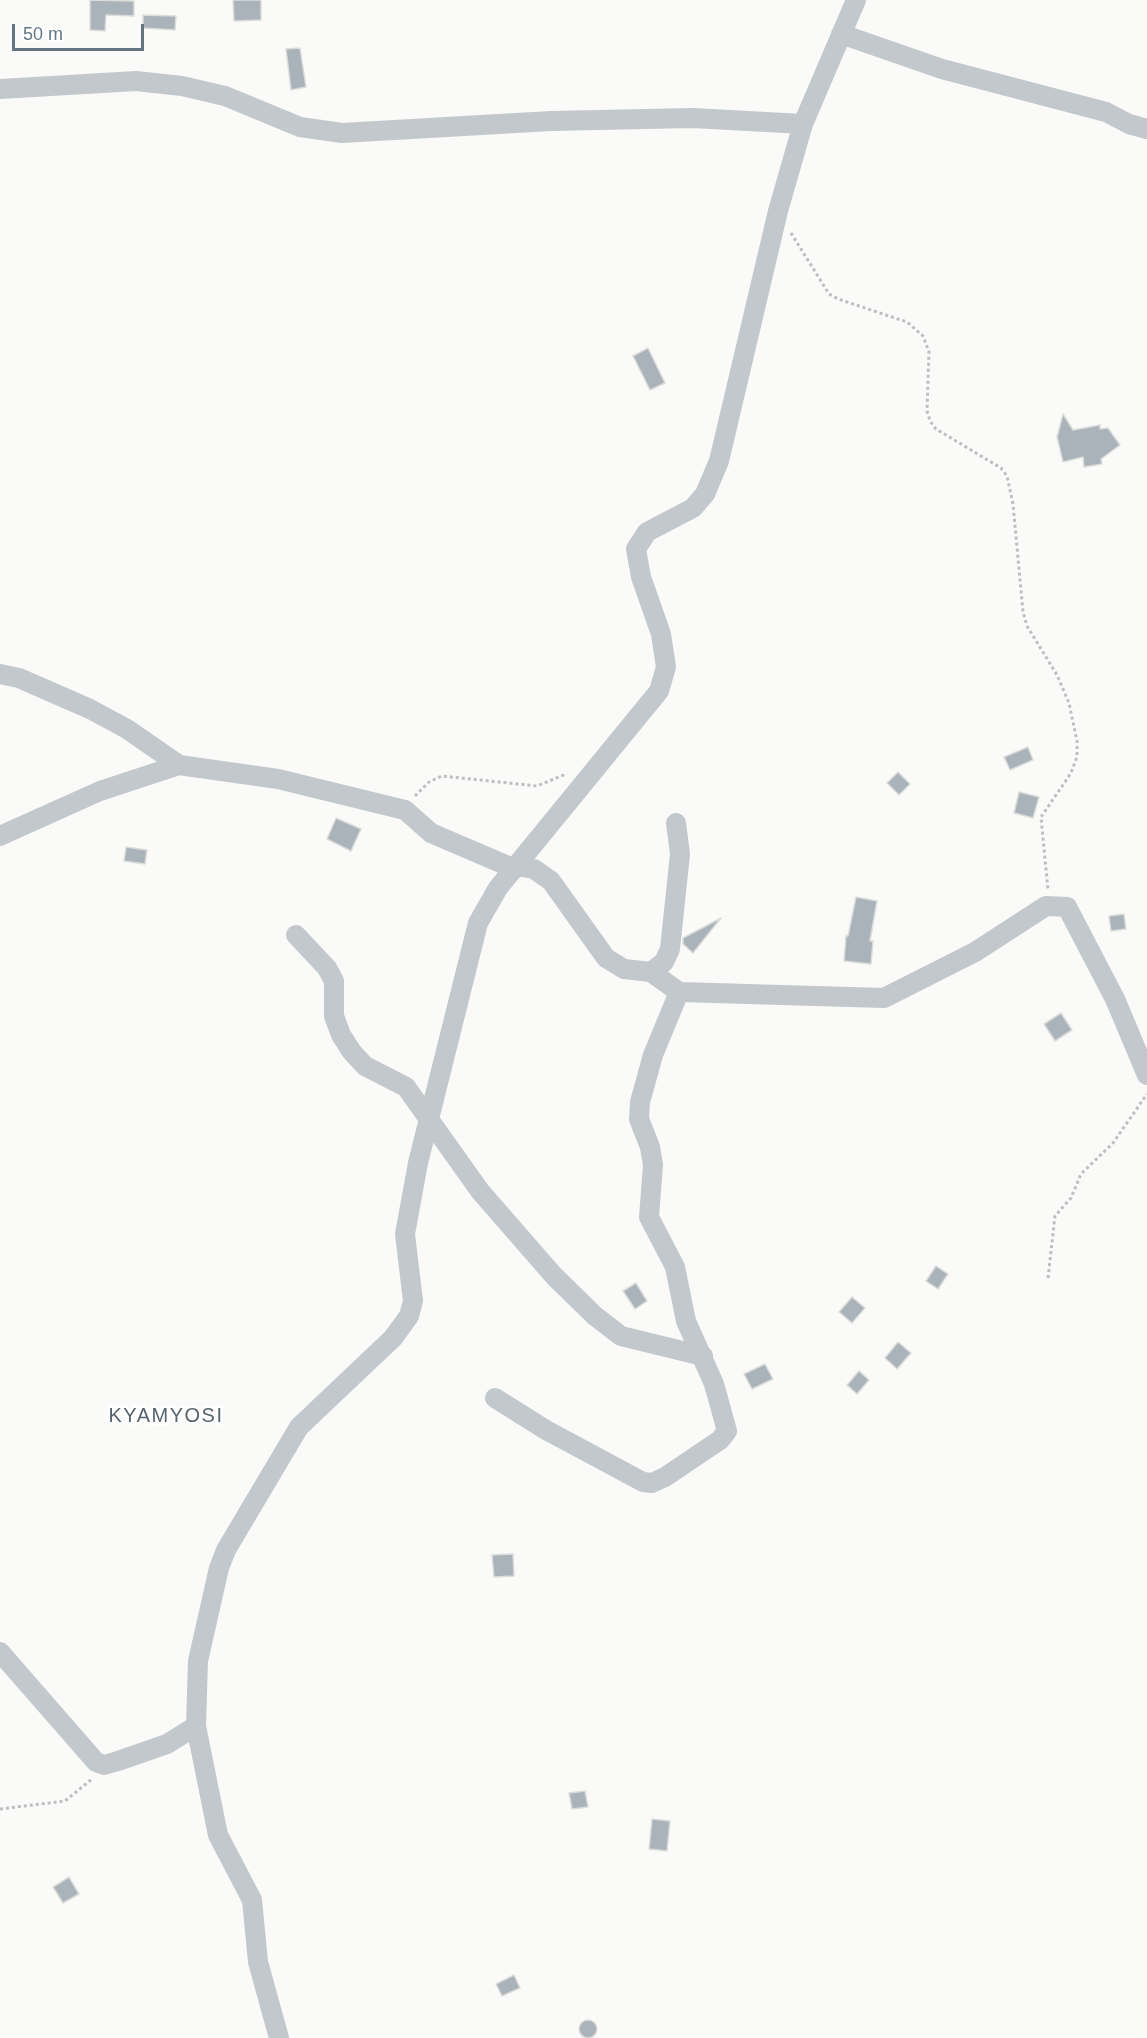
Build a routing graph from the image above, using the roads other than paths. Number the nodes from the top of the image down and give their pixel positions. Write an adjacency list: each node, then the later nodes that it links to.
1 (856, 0): 2 (street)
2 (841, 34): 4 (street); 5 (street)
3 (0, 89): 4 (street)
4 (803, 124): 10 (street)
5 (1147, 129)
6 (0, 674): 7 (street)
7 (179, 765): 9 (street); 10 (street)
8 (676, 823): 12 (street)
9 (0, 836)
10 (516, 868): 12 (street); 15 (street)
11 (296, 935): 15 (street)
12 (651, 972): 13 (street)
13 (679, 992): 14 (street); 16 (street)
14 (1147, 1075)
15 (429, 1122): 16 (street); 19 (street)
16 (703, 1356): 17 (street)
17 (495, 1398)
18 (0, 1652): 19 (street)
19 (196, 1726): 20 (street)
20 (279, 2038)

